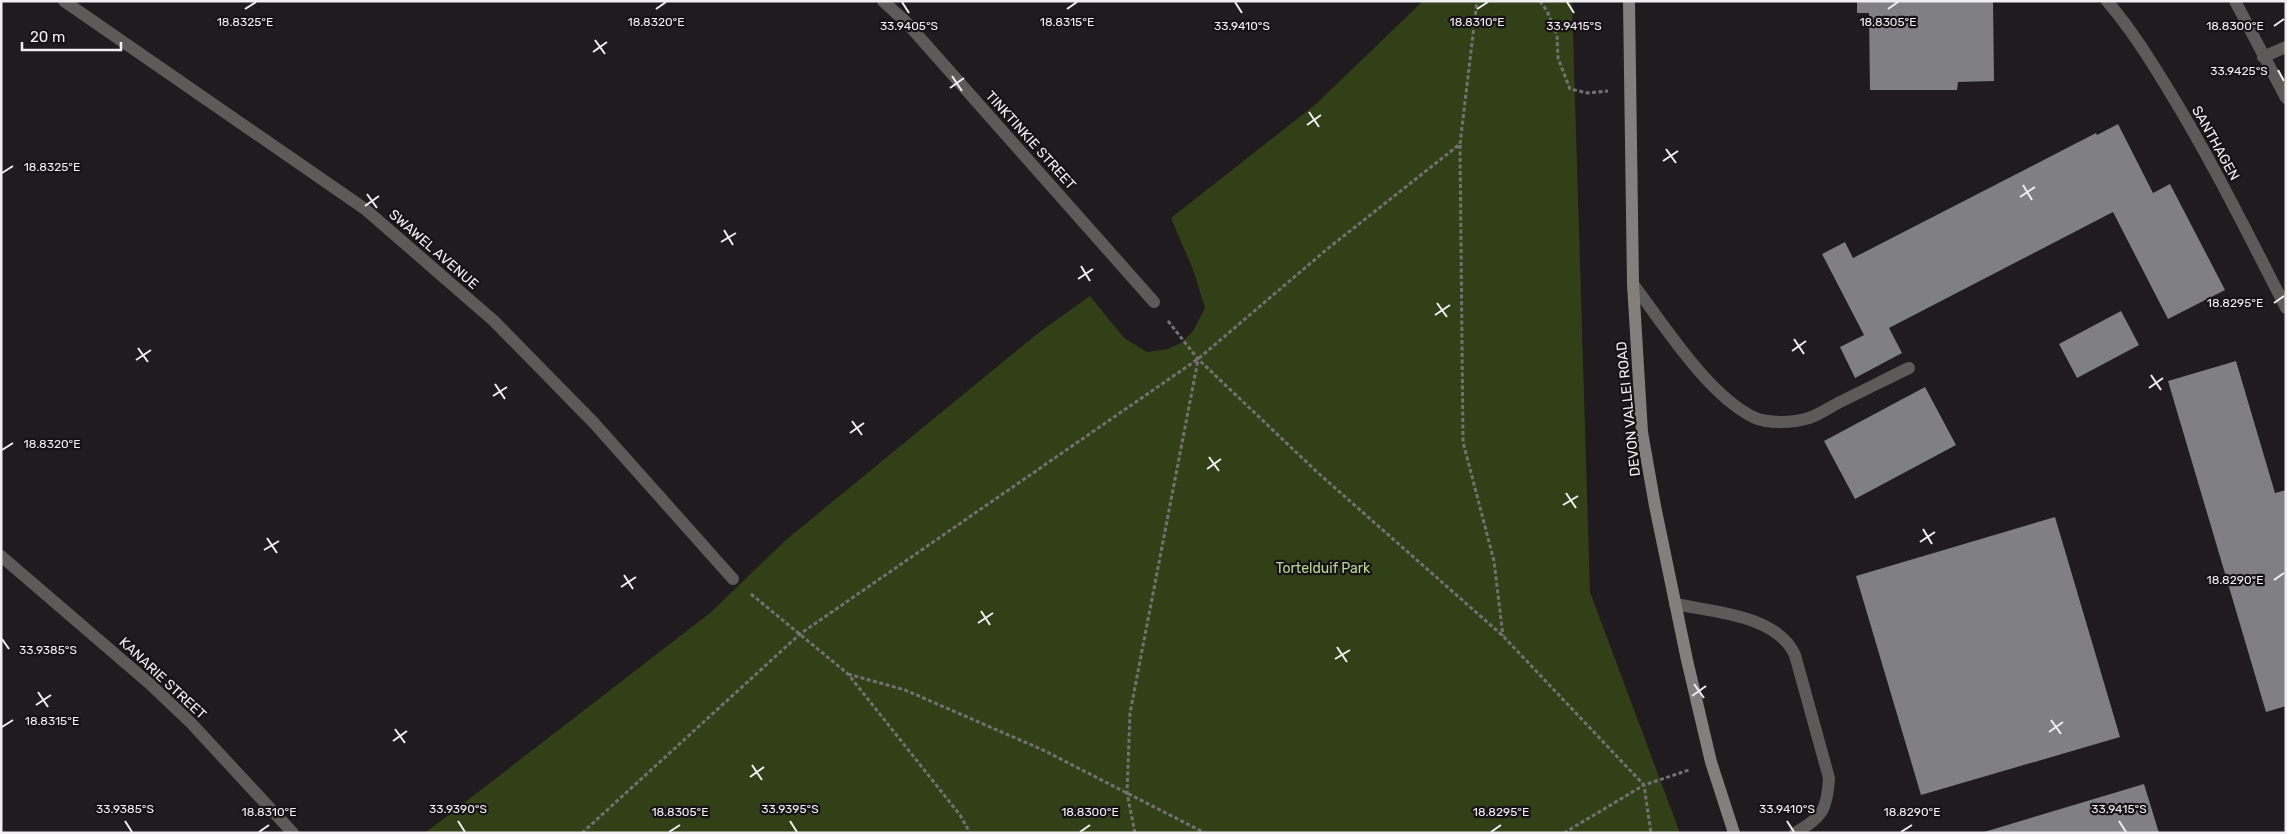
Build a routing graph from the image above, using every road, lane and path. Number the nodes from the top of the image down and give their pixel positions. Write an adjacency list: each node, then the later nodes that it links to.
1 (64, 1): 19 (street, SWAWEL AVENUE)
2 (883, 1): 14 (street, TINKTINKIE STREET)
3 (1477, 1): 12 (path)
4 (1540, 1): 10 (path)
5 (1628, 1): 10 (street, DEVON VALLEI ROAD)
6 (2107, 1): 15 (street, SANTHAGEN)
7 (2235, 1): 9 (street)
8 (2286, 47): 9 (street)
9 (2263, 57): 11 (street)
10 (1630, 92): 13 (street, DEVON VALLEI ROAD)
11 (2286, 98)
12 (1460, 144): 16 (path); 22 (path)
13 (1633, 284): 17 (street); 20 (street, DEVON VALLEI ROAD)
14 (1154, 302): 16 (path)
15 (2286, 308)
16 (1198, 359): 21 (path); 22 (path); 26 (path)
17 (1909, 368)
18 (1, 556): 27 (street, KANARIE STREET)
19 (733, 579): 21 (path)
20 (1675, 604): 24 (street, DEVON VALLEI ROAD); 35 (street)
21 (800, 634): 23 (path); 28 (path)
22 (1503, 636): 25 (path)
23 (848, 674): 26 (path); 29 (path)
24 (1711, 762): 25 (path); 34 (street, DEVON VALLEI ROAD)
25 (1644, 785): 32 (path); 33 (path)
26 (1127, 793): 30 (path); 31 (path)
27 (293, 833)
28 (582, 833)
29 (970, 833)
30 (1135, 833)
31 (1205, 833)
32 (1564, 833)
33 (1651, 833)
34 (1734, 833)
35 (1795, 833)

